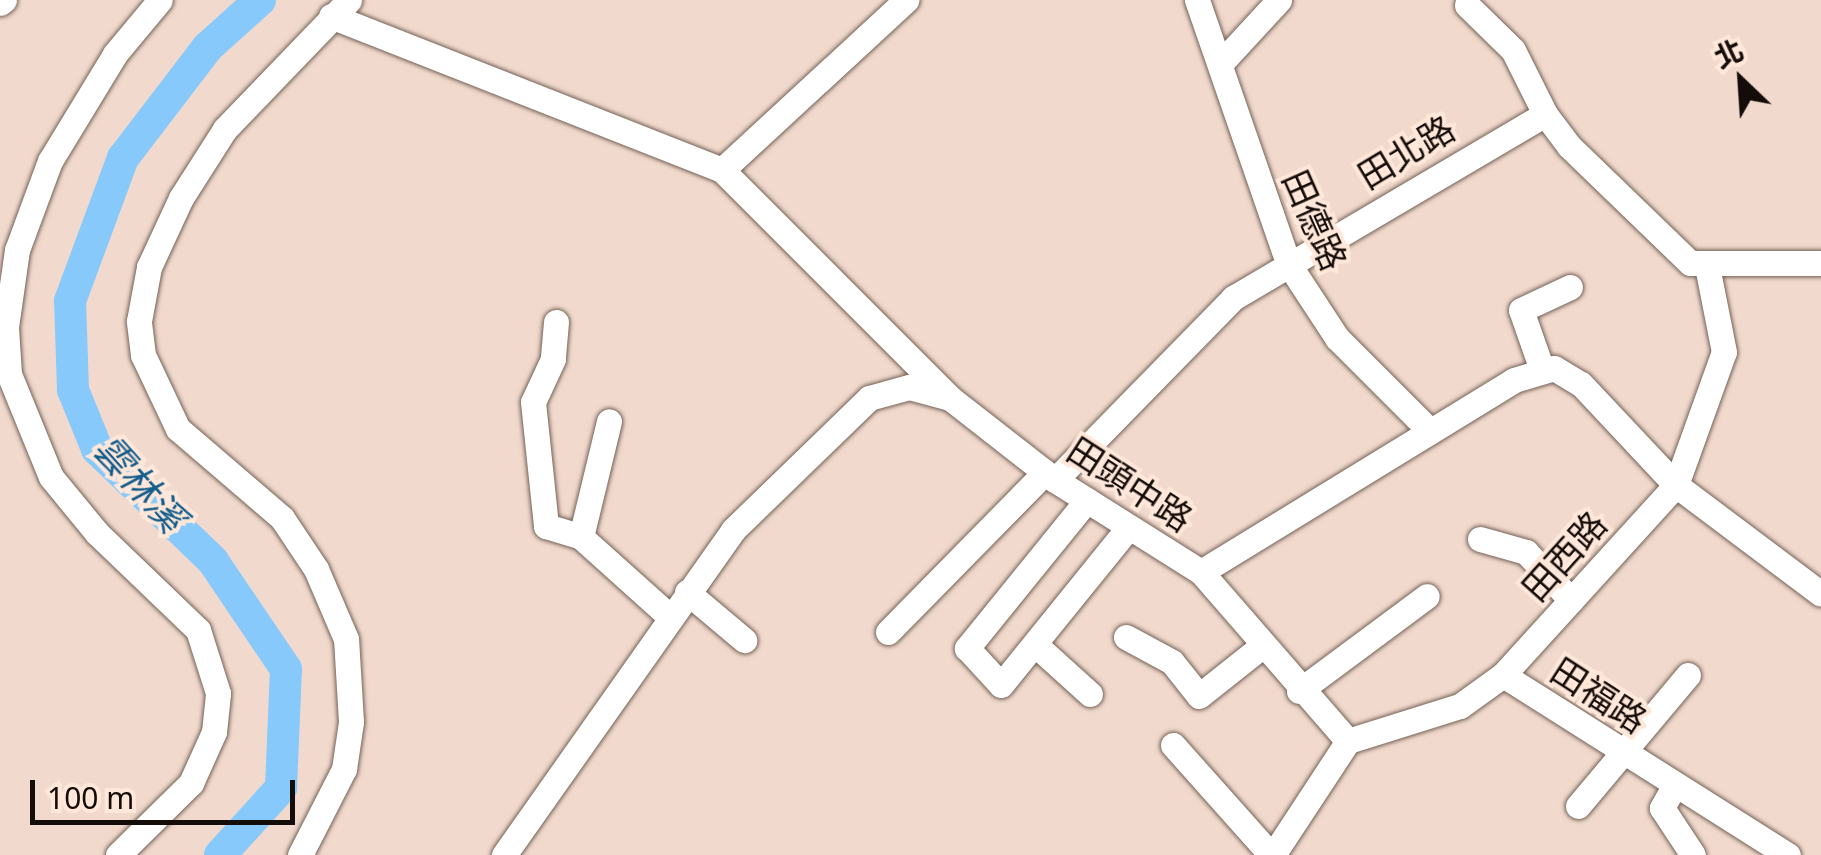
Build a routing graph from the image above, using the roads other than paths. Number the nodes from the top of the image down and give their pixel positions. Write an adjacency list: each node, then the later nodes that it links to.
1 (160, 0): 45 (street)
2 (906, 0): 9 (street)
3 (1197, 0): 7 (street, 田德路)
4 (1280, 0): 7 (street)
5 (1467, 6): 8 (street)
6 (340, 8): 9 (street); 46 (street)
7 (1220, 64): 10 (street, 田德路)
8 (1545, 114): 10 (street, 田北路); 12 (street)
9 (722, 170): 16 (street)
10 (1288, 263): 18 (street, 田德路); 19 (street, 田北路)
11 (1821, 263): 12 (street)
12 (1707, 266): 20 (street)
13 (1570, 287): 15 (street)
14 (556, 322): 23 (street)
15 (1541, 367): 18 (street, 田頭中路); 20 (street)
16 (950, 398): 19 (street, 田頭中路); 26 (street, 田頭中路)
17 (609, 421): 23 (street)
18 (1430, 431): 25 (street, 田頭中路)
19 (1050, 476): 21 (street, 田頭中路); 31 (street, 田北路)
20 (1676, 485): 27 (street); 29 (street, 田西路)
21 (1087, 500): 22 (street, 田頭中路); 35 (street)
22 (1129, 527): 25 (street, 田頭中路); 35 (street)
23 (581, 537): 30 (street)
24 (1480, 539): 29 (street)
25 (1201, 572): 34 (street)
26 (687, 592): 30 (street, 田頭中路); 33 (street)
27 (1821, 594)
28 (1427, 596): 38 (street)
29 (1571, 600): 36 (street, 田西路)
30 (668, 616): 47 (street, 田頭中路)
31 (888, 632)
32 (1126, 637): 34 (street)
33 (744, 640)
34 (1262, 646): 38 (street)
35 (1038, 647): 39 (street)
36 (1503, 675): 40 (street, 田福路); 42 (street, 田福路)
37 (1688, 675): 42 (street)
38 (1299, 691): 40 (street)
39 (1090, 694)
40 (1348, 741): 48 (street)
41 (1172, 745): 48 (street)
42 (1623, 752): 43 (street, 田福路); 44 (street)
43 (1674, 788): 49 (street); 50 (street, 田福路)
44 (1578, 806)
45 (118, 855)
46 (300, 855)
47 (504, 855)
48 (1272, 855)
49 (1693, 855)
50 (1788, 855)

